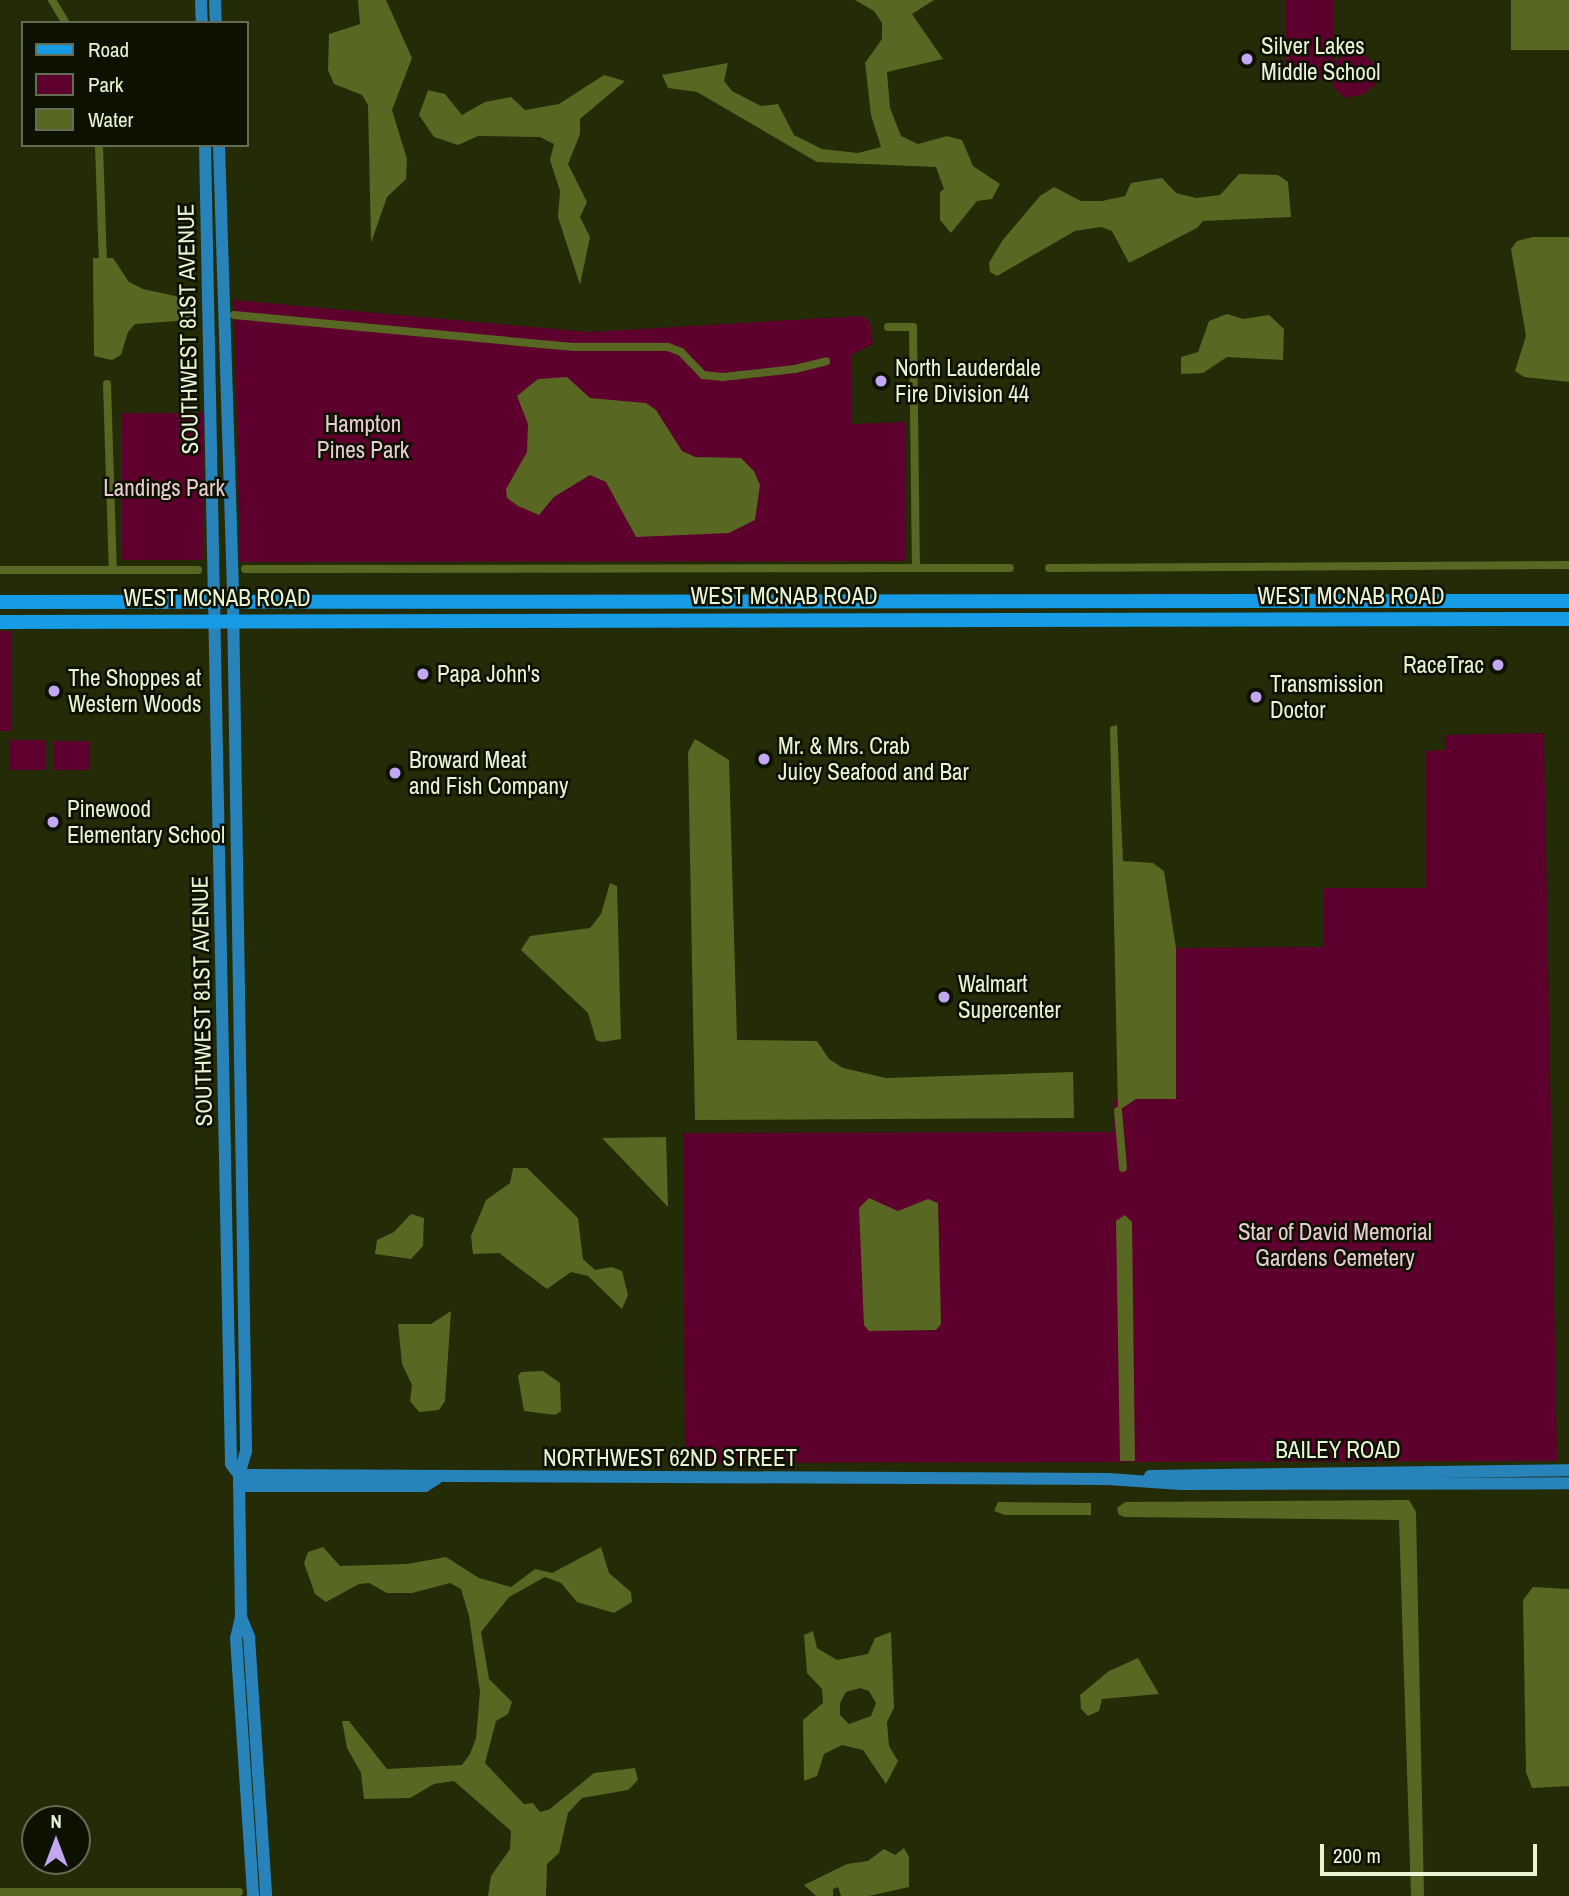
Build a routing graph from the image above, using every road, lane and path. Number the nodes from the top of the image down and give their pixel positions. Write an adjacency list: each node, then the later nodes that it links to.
1 (201, 0): 3 (street)
2 (215, 0): 4 (street)
3 (202, 21)
4 (216, 21)
5 (205, 147): 7 (street, SOUTHWEST 81ST AVENUE)
6 (219, 147): 8 (street, SOUTHWEST 81ST AVENUE)
7 (215, 601): 8 (main road, WEST MCNAB ROAD); 11 (main road, WEST MCNAB ROAD); 15 (street, SOUTHWEST 81ST AVENUE)
8 (233, 601): 9 (main road, WEST MCNAB ROAD); 16 (street, SOUTHWEST 81ST AVENUE)
9 (438, 601): 12 (main road, WEST MCNAB ROAD); 17 (main road)
10 (1569, 601): 12 (main road, WEST MCNAB ROAD)
11 (0, 602)
12 (886, 602): 13 (main road)
13 (804, 618): 14 (main road, WEST MCNAB ROAD); 17 (main road, WEST MCNAB ROAD)
14 (1569, 619)
15 (216, 620): 16 (main road, WEST MCNAB ROAD); 18 (main road, WEST MCNAB ROAD); 24 (street, SOUTHWEST 81ST AVENUE)
16 (233, 620): 17 (main road, WEST MCNAB ROAD); 24 (street, SOUTHWEST 81ST AVENUE)
17 (438, 620)
18 (0, 622)
19 (1569, 1471): 23 (street, BAILEY ROAD)
20 (335, 1475): 21 (street, NORTHWEST 62ND STREET); 24 (street, NORTHWEST 62ND STREET); 26 (street)
21 (436, 1479): 22 (street, NORTHWEST 62ND STREET); 26 (street, NORTHWEST 62ND STREET)
22 (905, 1479): 23 (street, BAILEY ROAD)
23 (1108, 1479): 25 (street, BAILEY ROAD)
24 (239, 1481): 26 (street, NORTHWEST 62ND STREET); 27 (street, SOUTHWEST 81ST AVENUE)
25 (1569, 1483)
26 (324, 1486)
27 (241, 1617): 28 (street); 29 (street)
28 (247, 1799): 29 (street); 30 (street)
29 (260, 1806): 30 (street)
30 (260, 1895)

